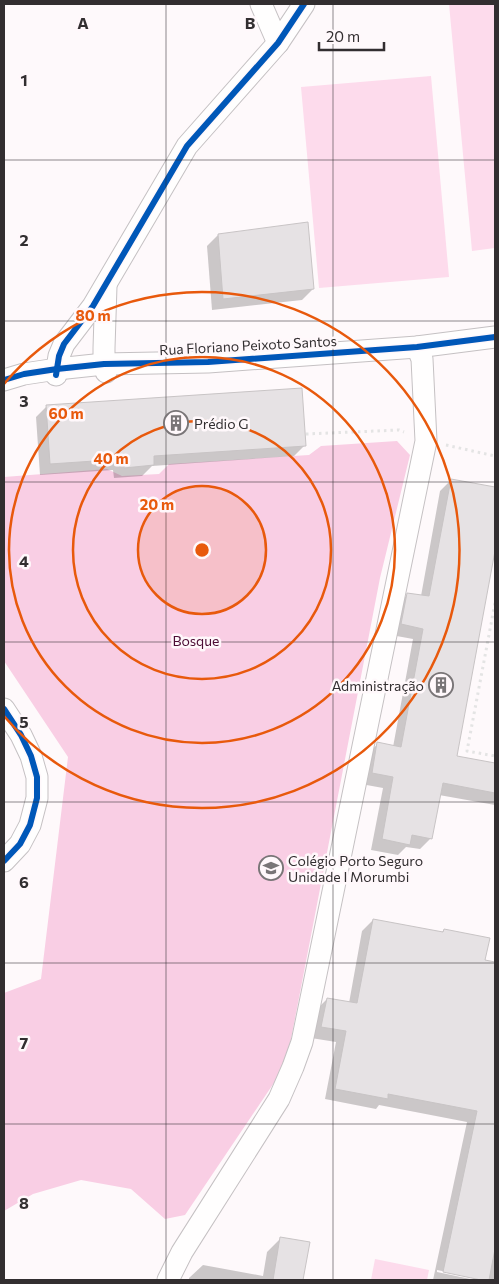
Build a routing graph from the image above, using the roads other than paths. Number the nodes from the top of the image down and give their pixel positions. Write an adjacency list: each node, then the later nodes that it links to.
1 (261, 4): 3 (street)
2 (304, 4): 3 (street)
3 (278, 42): 4 (street)
4 (106, 284): 7 (street); 8 (street)
5 (495, 337): 6 (street, Rua Floriano Peixoto Santos)
6 (417, 347): 7 (street, Rua Floriano Peixoto Santos); 13 (street)
7 (106, 368): 8 (street, Rua Floriano Peixoto Santos)
8 (56, 372): 9 (street, Rua Floriano Peixoto Santos); 10 (street, Rua Floriano Peixoto Santos)
9 (4, 380)
10 (4, 396)
11 (4, 709): 12 (street)
12 (4, 861)
13 (168, 1280)

